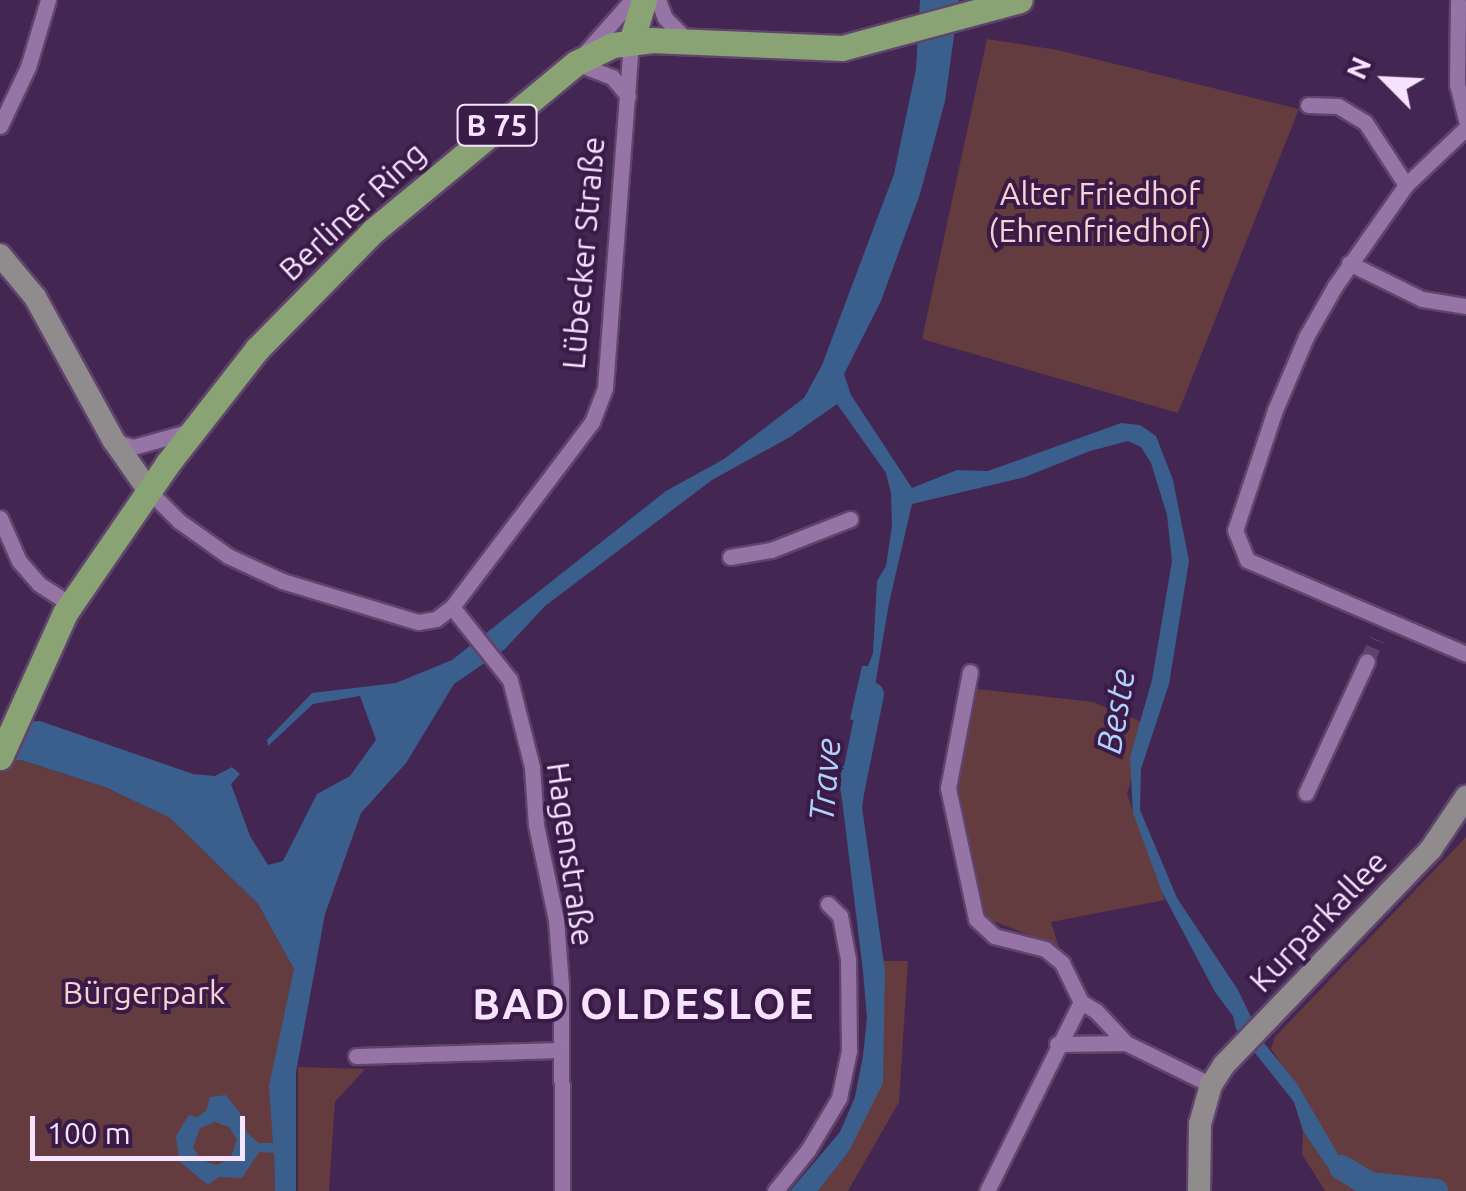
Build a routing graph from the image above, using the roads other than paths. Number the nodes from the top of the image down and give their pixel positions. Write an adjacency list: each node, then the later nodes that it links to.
1 (48, 0): 13 (street)
2 (632, 0): 9 (street, Berliner Ring)
3 (644, 0): 7 (main road, Lübecker Straße)
4 (658, 0): 8 (street)
5 (1020, 0): 8 (main road, Berliner Ring)
6 (1458, 2): 12 (street)
7 (631, 42): 8 (main road, Berliner Ring); 9 (main road, Berliner Ring / B 75); 10 (street, Lübecker Straße)
8 (688, 42)
9 (576, 63): 10 (street, Lübecker Straße); 18 (main road, Berliner Ring / B 75)
10 (628, 96): 25 (street, Lübecker Straße)
11 (1308, 106): 14 (street)
12 (1466, 124): 14 (street)
13 (0, 126)
14 (1406, 185): 16 (street)
15 (0, 255): 19 (street)
16 (1350, 263): 17 (street); 26 (street)
17 (1466, 306)
18 (194, 429): 19 (street); 20 (main road, Berliner Ring / B 75)
19 (114, 441): 20 (street)
20 (149, 491): 24 (main road, B 75); 25 (street)
21 (0, 518): 24 (street)
22 (850, 519): 23 (street)
23 (730, 557)
24 (70, 604): 31 (main road, B 75)
25 (452, 607): 38 (street, Hagenstraße)
26 (1385, 621): 27 (street); 28 (street)
27 (1377, 638)
28 (1466, 654)
29 (1366, 661): 32 (street)
30 (969, 678): 35 (street)
31 (0, 757)
32 (1306, 793)
33 (1466, 797): 40 (street, Kurparkallee)
34 (828, 904): 42 (street)
35 (1081, 1002): 36 (street); 37 (street)
36 (1126, 1043): 37 (street); 40 (street)
37 (1057, 1044): 43 (street)
38 (561, 1050): 39 (street); 41 (street, Hagenstraße)
39 (356, 1056)
40 (1212, 1085): 44 (street)
41 (562, 1191)
42 (774, 1191)
43 (987, 1191)
44 (1199, 1191)

